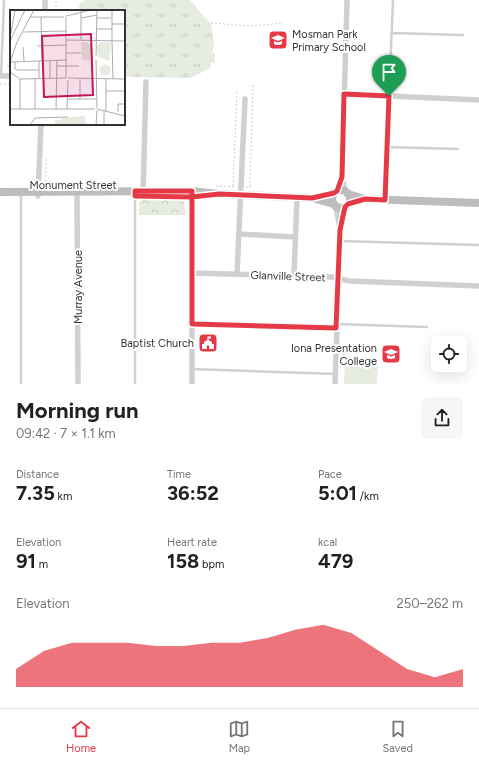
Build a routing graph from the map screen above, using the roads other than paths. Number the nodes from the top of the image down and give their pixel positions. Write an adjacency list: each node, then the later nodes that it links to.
1 (4, 0): 4 (lane)
2 (347, 0): 9 (street)
3 (393, 0): 5 (lane)
4 (2, 15): 7 (lane)
5 (391, 33): 6 (lane); 10 (lane)
6 (463, 35)
7 (1, 76)
8 (146, 82): 21 (street)
9 (344, 94): 10 (street); 17 (street)
10 (389, 96): 12 (street); 14 (lane)
11 (245, 99): 24 (street)
12 (479, 100)
13 (41, 125): 20 (street)
14 (387, 146): 15 (lane); 28 (lane)
15 (458, 149)
16 (0, 192): 19 (street, Monument Street)
17 (341, 192): 26 (street, Monument Street); 27 (street, Monument Street); 30 (street); 31 (street)
18 (77, 193): 20 (street, Monument Street); 21 (street, Monument Street); 48 (street, Murray Avenue)
19 (21, 194): 20 (street, Monument Street); 23 (street, Monument Street); 47 (lane)
20 (39, 194)
21 (139, 194): 22 (street, Monument Street); 49 (lane)
22 (192, 194): 24 (street, Monument Street); 37 (street)
23 (0, 196)
24 (241, 196): 25 (street, Monument Street); 33 (street)
25 (297, 197): 26 (street, Monument Street); 34 (street)
26 (312, 198): 30 (street, Monument Street)
27 (365, 199): 28 (street, Monument Street); 31 (street, Monument Street)
28 (385, 200): 29 (street, Monument Street)
29 (479, 203)
30 (335, 205): 31 (street); 32 (street)
31 (347, 206): 32 (street)
32 (340, 230): 35 (street)
33 (239, 234): 34 (street); 38 (street)
34 (295, 237): 39 (street)
35 (340, 241): 36 (lane); 40 (street)
36 (479, 245)
37 (192, 273): 38 (street, Glanville Street); 42 (street)
38 (237, 274): 39 (street, Glanville Street)
39 (294, 276): 40 (street, Glanville Street)
40 (339, 279): 41 (street, Glanville Street); 43 (street)
41 (479, 286)
42 (192, 324): 43 (street); 45 (street)
43 (337, 326): 44 (lane); 46 (street)
44 (427, 327)
45 (192, 369): 46 (lane); 50 (street)
46 (335, 374): 51 (street)
47 (21, 384)
48 (78, 384)
49 (136, 384)
50 (192, 384)
51 (335, 384)

